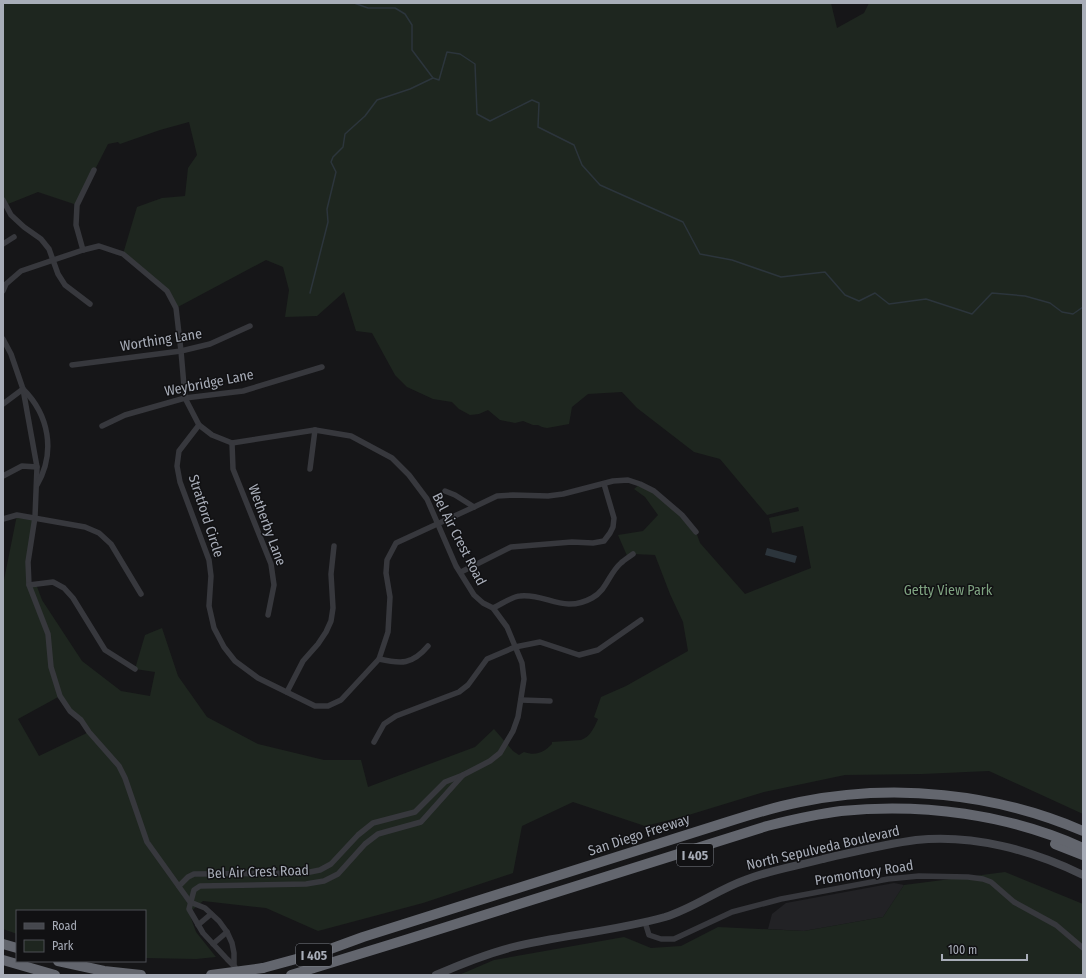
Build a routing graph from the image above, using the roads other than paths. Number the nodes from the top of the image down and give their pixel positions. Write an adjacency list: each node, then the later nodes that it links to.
1 (94, 170): 5 (street)
2 (3, 200): 6 (street)
3 (14, 237): 4 (street)
4 (3, 244)
5 (83, 250): 6 (street); 11 (street)
6 (53, 260): 7 (street); 8 (street)
7 (3, 291)
8 (90, 304)
9 (250, 326): 11 (street, Worthing Lane)
10 (3, 339): 14 (street)
11 (181, 351): 12 (street, Worthing Lane); 15 (street)
12 (72, 365)
13 (322, 367): 15 (street, Weybridge Lane)
14 (24, 389): 16 (street); 21 (street); 25 (street)
15 (185, 398): 17 (street); 18 (street, Weybridge Lane)
16 (3, 404)
17 (199, 425): 20 (street); 44 (street, Stratford Circle)
18 (102, 426)
19 (315, 430): 20 (street, Bel Air Crest Road); 22 (street); 30 (street, Bel Air Crest Road)
20 (232, 443): 38 (street, Wetherby Lane)
21 (37, 467): 23 (street); 25 (street)
22 (310, 469)
23 (3, 476)
24 (604, 484): 27 (street, Stratford Circle); 31 (street, Stratford Circle); 34 (street)
25 (36, 488): 28 (street)
26 (445, 491): 27 (street)
27 (474, 507): 30 (street, Stratford Circle)
28 (35, 517): 29 (street); 35 (street); 36 (street)
29 (3, 519)
30 (437, 524): 34 (street, Bel Air Crest Road); 42 (street, Stratford Circle)
31 (696, 532)
32 (334, 546): 44 (street)
33 (634, 554): 37 (street)
34 (461, 572): 37 (street, Bel Air Crest Road)
35 (29, 585): 43 (street); 54 (street)
36 (141, 594)
37 (493, 608): 41 (street, Bel Air Crest Road)
38 (268, 615)
39 (641, 620): 41 (street)
40 (428, 646): 42 (street)
41 (515, 647): 45 (street, Bel Air Crest Road); 47 (street)
42 (378, 659): 44 (street, Stratford Circle)
43 (135, 669)
44 (287, 692)
45 (522, 700): 46 (street); 48 (street, Bel Air Crest Road)
46 (550, 701)
47 (374, 742)
48 (463, 775): 54 (street, Bel Air Crest Road); 55 (street, Bel Air Crest Road)
49 (1083, 831): 60 (highway, San Diego Freeway / I 405)
50 (1083, 842): 60 (highway)
51 (1083, 848): 74 (highway)
52 (1083, 856): 75 (highway, I 405)
53 (1083, 875): 57 (main road, North Sepulveda Boulevard)
54 (179, 886): 55 (street)
55 (190, 902): 56 (street); 58 (street)
56 (211, 914): 58 (street); 59 (street)
57 (645, 922): 64 (street, Promontory Road); 76 (main road, North Sepulveda Boulevard)
58 (198, 925): 62 (street)
59 (227, 932): 62 (street); 67 (street)
60 (363, 937): 72 (highway, San Diego Freeway / I 405, bridge)
61 (3, 944): 63 (highway)
62 (213, 944): 67 (street)
63 (16, 948)
64 (1083, 948)
65 (3, 960): 70 (highway)
66 (63, 962): 71 (highway)
67 (234, 965): 73 (street)
68 (3, 967): 69 (highway)
69 (29, 975)
70 (55, 975)
71 (141, 975)
72 (210, 975)
73 (238, 975)
74 (291, 975)
75 (314, 975)
76 (436, 975)

